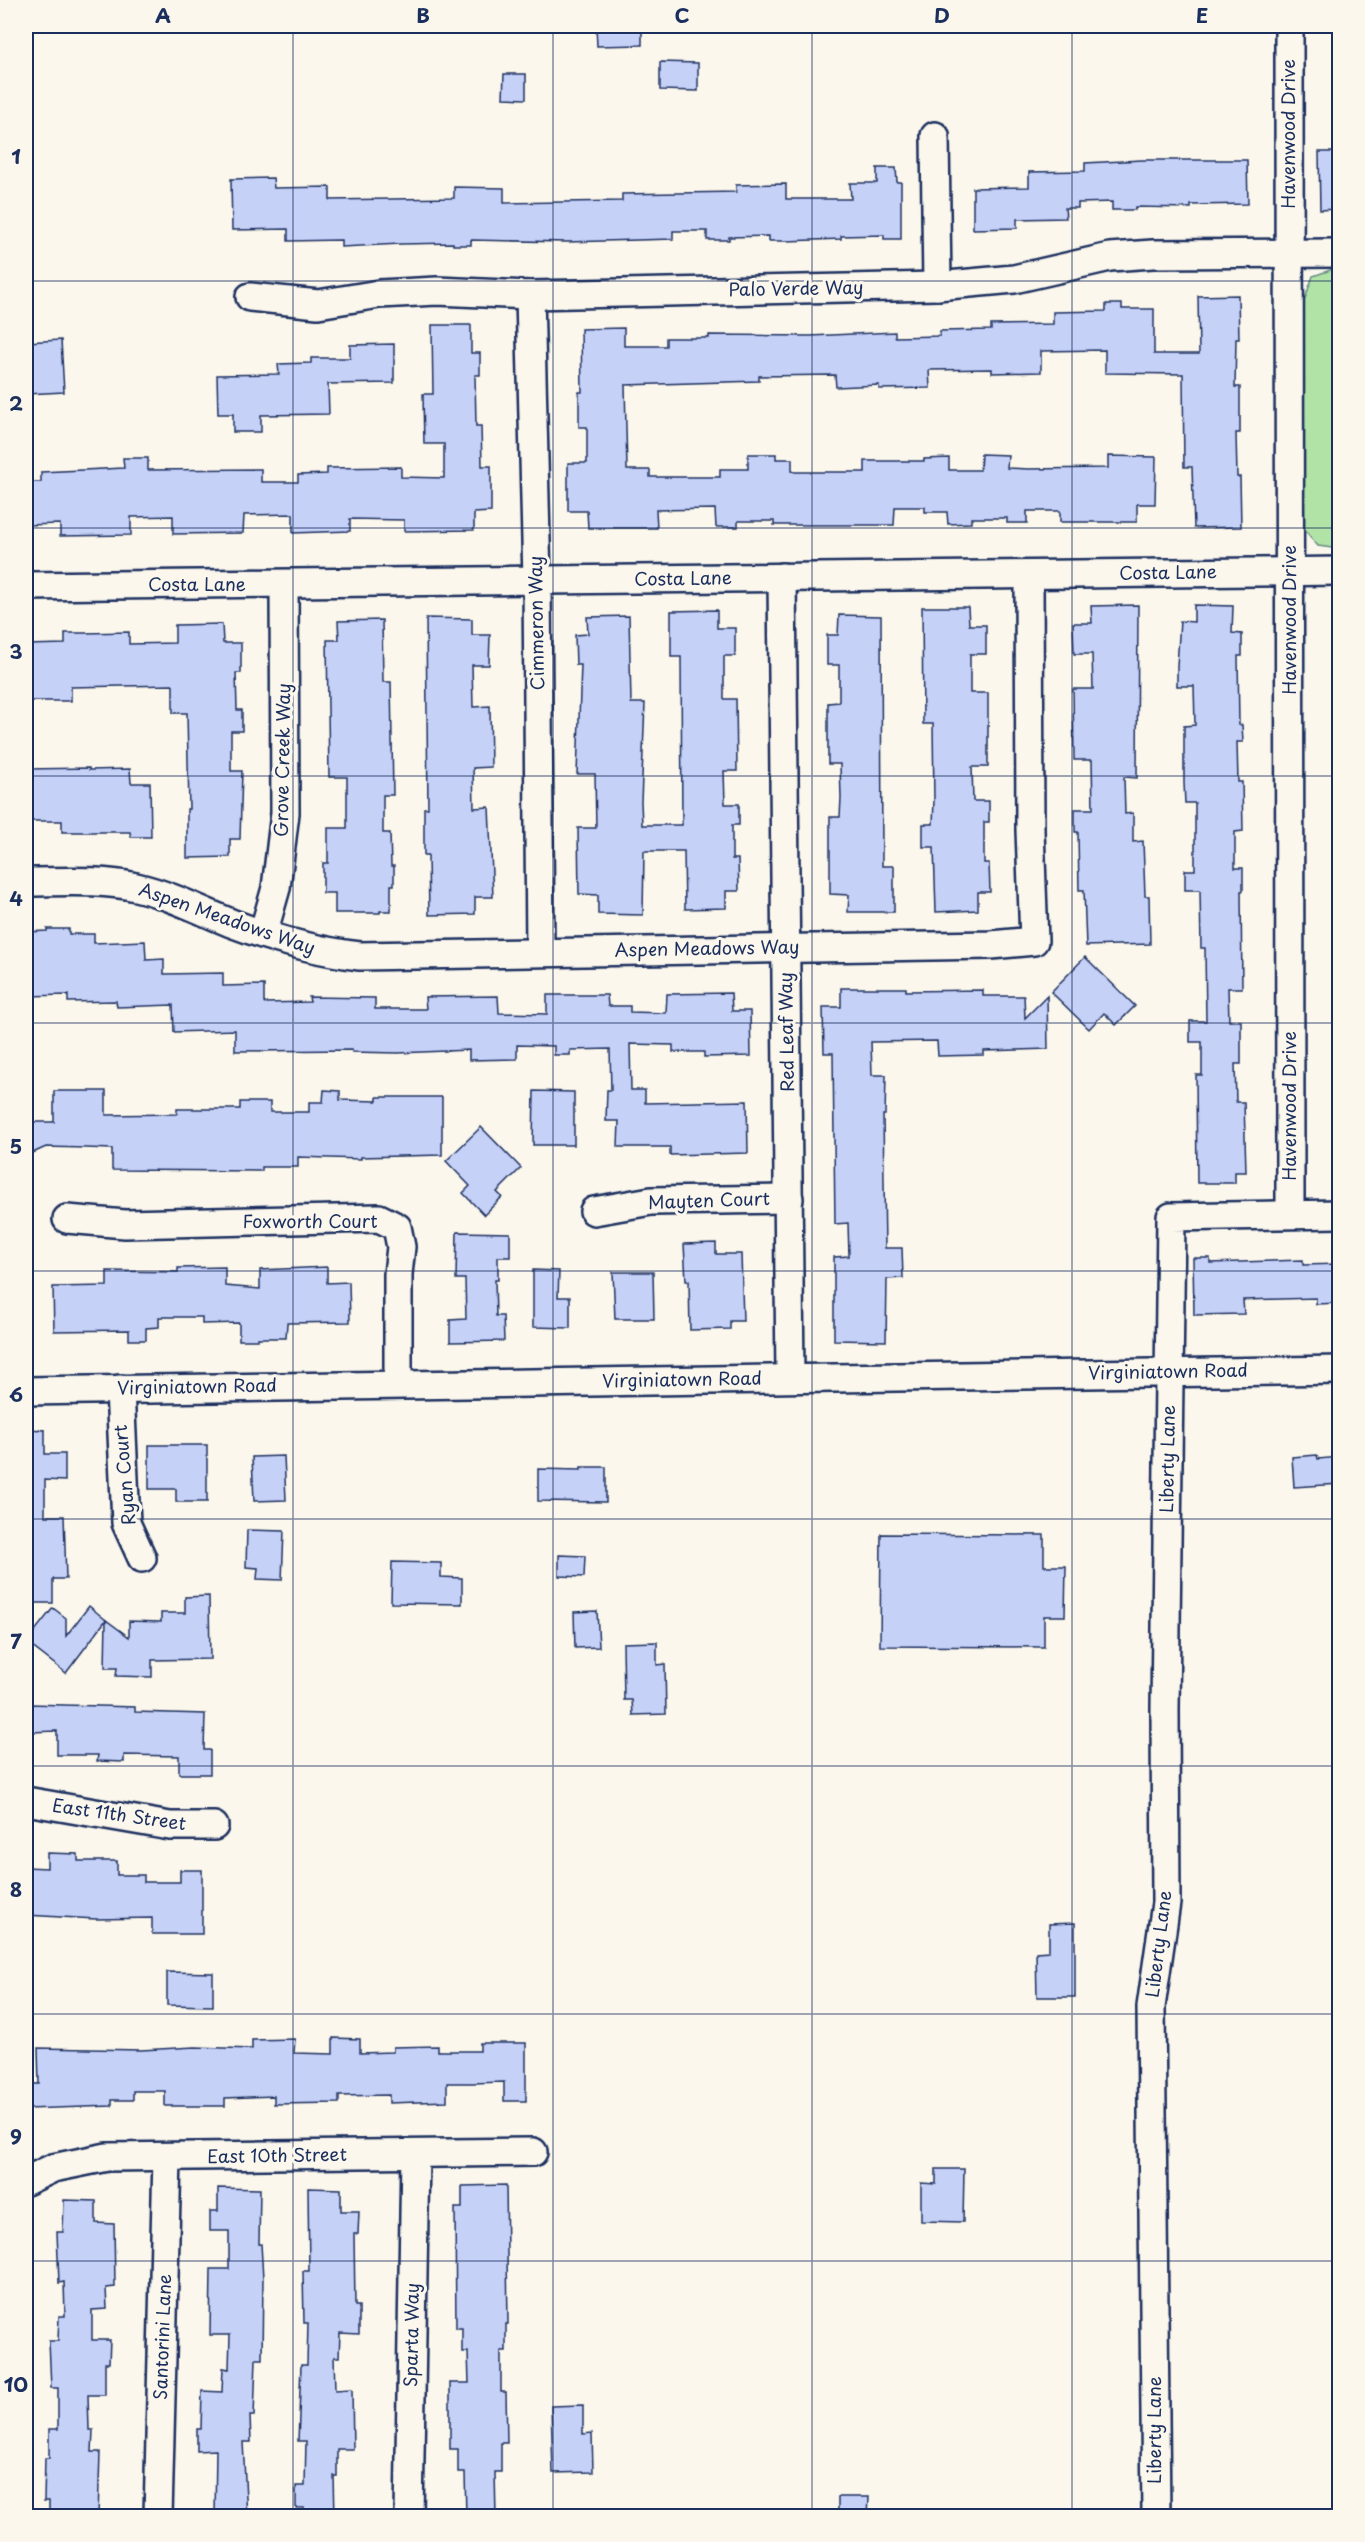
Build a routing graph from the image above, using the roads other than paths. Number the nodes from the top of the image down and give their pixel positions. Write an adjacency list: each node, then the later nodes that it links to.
1 (1289, 26): 4 (street, Havenwood Drive)
2 (935, 136): 5 (street)
3 (1340, 253): 4 (street, Palo Verde Way)
4 (1290, 254): 5 (street, Palo Verde Way); 8 (street, Havenwood Drive)
5 (937, 286): 6 (street, Palo Verde Way)
6 (530, 295): 7 (street, Palo Verde Way); 12 (street, Cimmeron Way)
7 (250, 297)
8 (1291, 571): 9 (street, Costa Lane); 10 (street, Costa Lane); 21 (street, Havenwood Drive)
9 (1340, 571)
10 (1029, 575): 11 (street, Costa Lane); 17 (street, Aspen Meadows Way)
11 (782, 577): 12 (street, Costa Lane); 17 (street, Red Leaf Way)
12 (537, 580): 13 (street, Costa Lane); 18 (street, Cimmeron Way)
13 (284, 584): 14 (street, Costa Lane); 16 (street, Grove Creek Way)
14 (26, 586)
15 (26, 882): 16 (street, Aspen Meadows Way)
16 (263, 934): 18 (street, Aspen Meadows Way)
17 (786, 947): 18 (street, Aspen Meadows Way); 19 (street, Red Leaf Way)
18 (540, 952)
19 (789, 1199): 20 (street, Mayten Court); 26 (street, Red Leaf Way)
20 (594, 1211)
21 (1290, 1214): 22 (street); 25 (street, Liberty Lane)
22 (1340, 1214)
23 (67, 1219): 27 (street, Foxworth Court)
24 (1340, 1370): 25 (street, Virginiatown Road)
25 (1169, 1372): 26 (street, Virginiatown Road); 39 (street, Liberty Lane)
26 (790, 1378): 27 (street, Virginiatown Road)
27 (398, 1383): 28 (street, Virginiatown Road)
28 (120, 1389): 29 (street, Virginiatown Road); 30 (street, Ryan Court)
29 (26, 1391)
30 (142, 1558)
31 (26, 1801): 32 (street, East 11th Street)
32 (214, 1826)
33 (533, 2152): 34 (street, East 10th Street)
34 (415, 2154): 35 (street, East 10th Street); 38 (street, Sparta Way)
35 (167, 2158): 36 (street, East 10th Street); 37 (street, Santorini Lane)
36 (26, 2181)
37 (158, 2517)
38 (409, 2517)
39 (1156, 2517)

